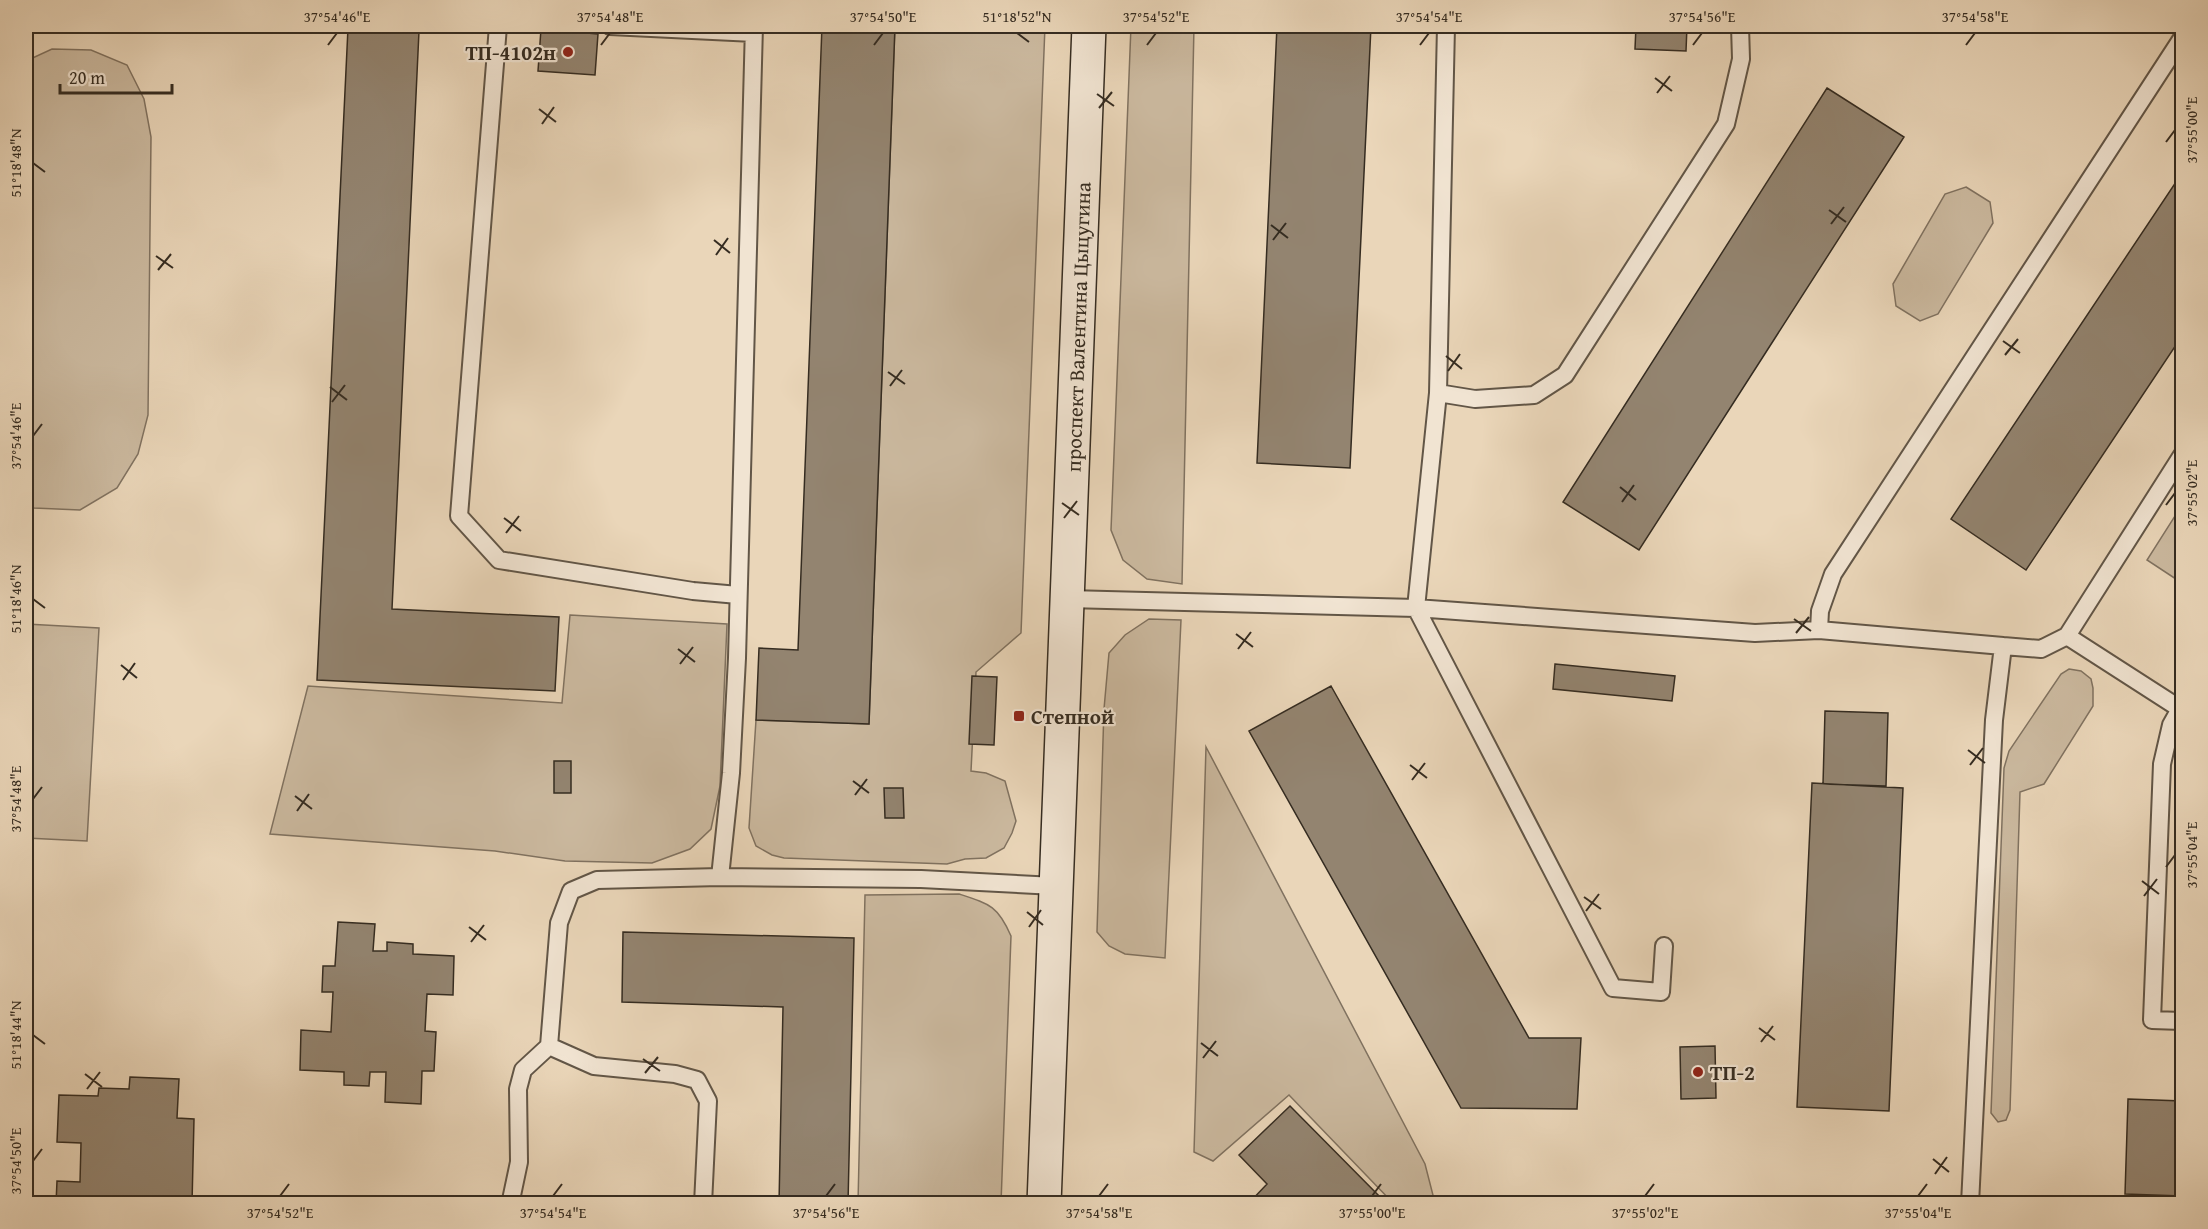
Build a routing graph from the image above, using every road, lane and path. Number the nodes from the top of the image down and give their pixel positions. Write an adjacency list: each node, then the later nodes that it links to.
1 (498, 26): 10 (lane)
2 (610, 26): 6 (lane)
3 (1089, 26): 11 (main road, проспект Валентина Цыцугина)
4 (1446, 26): 8 (lane)
5 (1740, 26): 8 (lane)
6 (754, 29): 10 (lane)
7 (2182, 38): 13 (lane)
8 (1438, 393): 12 (lane)
9 (2182, 455): 14 (lane)
10 (738, 595): 17 (lane)
11 (1068, 599): 12 (lane); 18 (main road, проспект Валентина Цыцугина)
12 (1416, 608): 13 (lane); 19 (lane)
13 (1819, 630): 15 (lane)
14 (2067, 636): 15 (lane); 16 (lane)
15 (2003, 646): 25 (lane)
16 (2181, 709): 20 (lane)
17 (720, 877): 18 (lane); 21 (lane)
18 (1055, 886): 24 (main road, проспект Валентина Цыцугина)
19 (1664, 946)
20 (2182, 1021)
21 (549, 1046): 22 (lane); 23 (lane)
22 (508, 1203)
23 (703, 1203)
24 (1044, 1203)
25 (1970, 1203)

